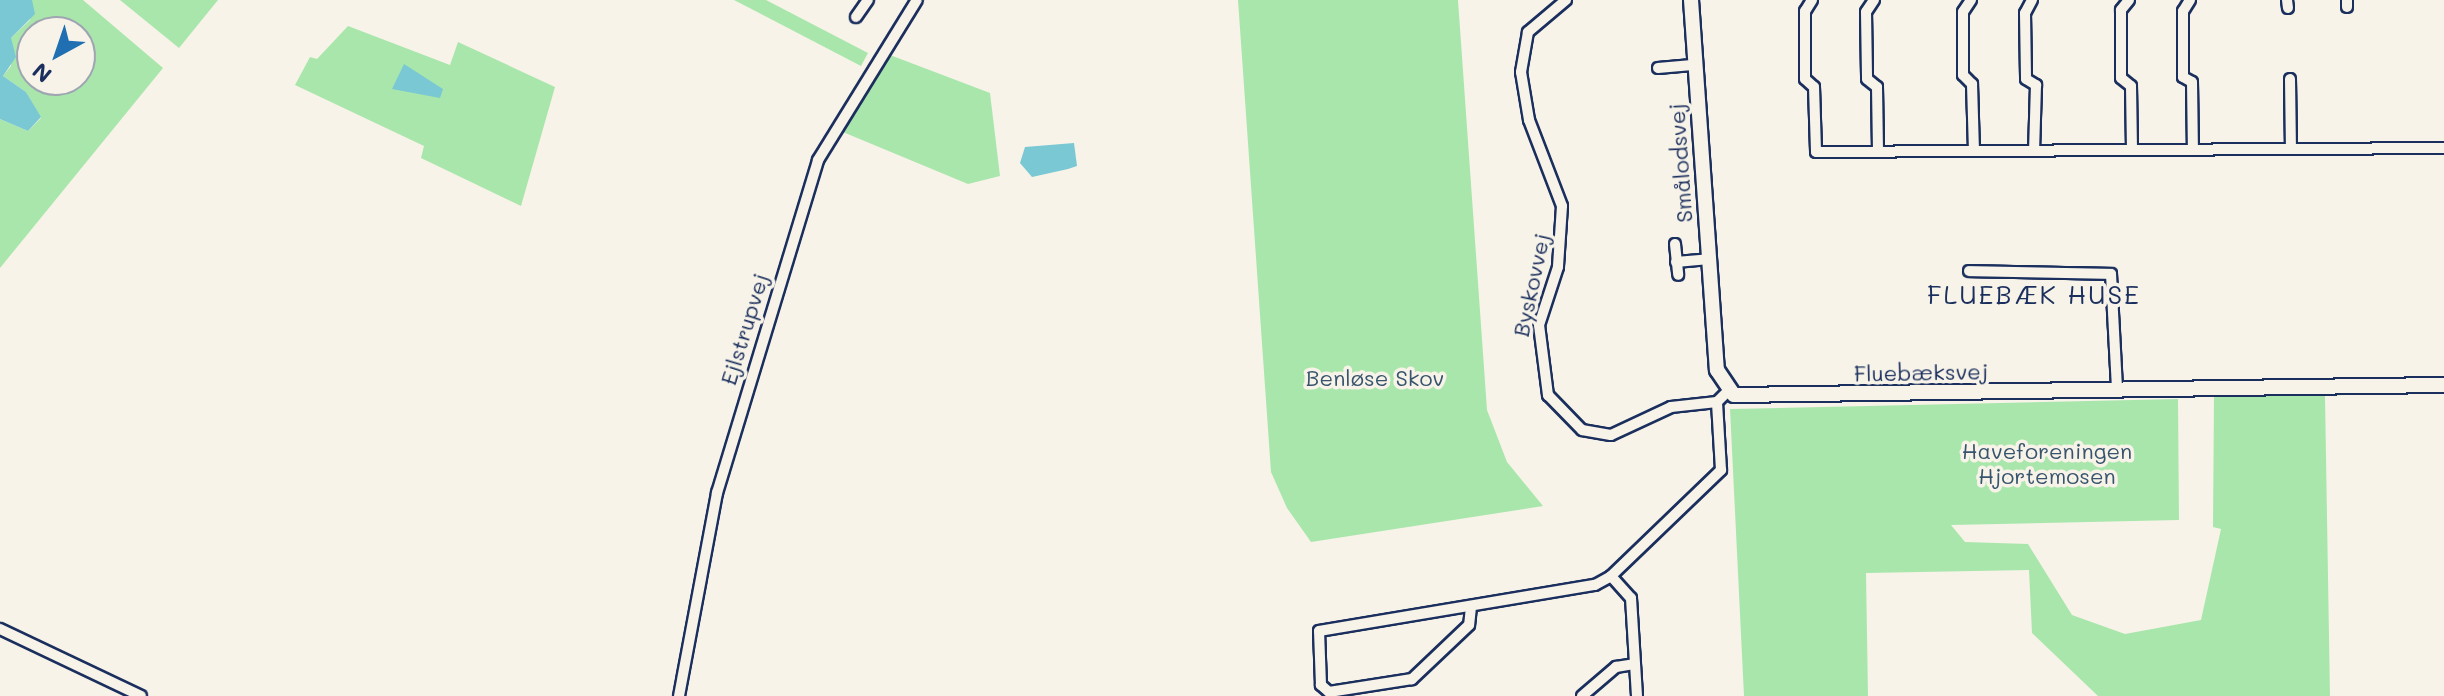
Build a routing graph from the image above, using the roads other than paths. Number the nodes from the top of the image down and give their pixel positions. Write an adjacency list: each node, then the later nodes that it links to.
1 (868, 0): 11 (street)
2 (917, 0): 36 (street, Ejlstrupvej)
3 (1566, 0): 30 (street, Byskovvej)
4 (1691, 0): 12 (street, Smålodsvej)
5 (1812, 0): 21 (street)
6 (1874, 0): 21 (street)
7 (1971, 0): 19 (street)
8 (2032, 0): 20 (street)
9 (2129, 0): 17 (street)
10 (2190, 0): 18 (street)
11 (856, 17)
12 (1695, 65): 13 (street); 23 (street, Smålodsvej)
13 (1658, 68)
14 (2290, 79): 16 (street)
15 (2444, 148): 16 (street)
16 (2291, 149): 18 (street)
17 (2132, 150): 18 (street); 20 (street)
18 (2193, 150)
19 (1974, 151): 20 (street); 21 (street)
20 (2034, 151)
21 (1878, 152)
22 (1675, 244): 24 (street, Smålodsvej)
23 (1709, 259): 24 (street); 29 (street, Smålodsvej)
24 (1676, 262): 26 (street, Smålodsvej)
25 (1969, 271): 28 (street)
26 (1678, 275)
27 (2444, 385): 28 (street, Fluebæksvej)
28 (2117, 390): 29 (street, Fluebæksvej)
29 (1728, 391): 30 (street)
30 (1717, 402): 31 (street)
31 (1611, 576): 32 (street); 34 (street)
32 (1471, 607): 32 (street)
33 (0, 629): 35 (street)
34 (1634, 664): 37 (street); 38 (street)
35 (141, 696)
36 (679, 696)
37 (1582, 696)
38 (1637, 696)

